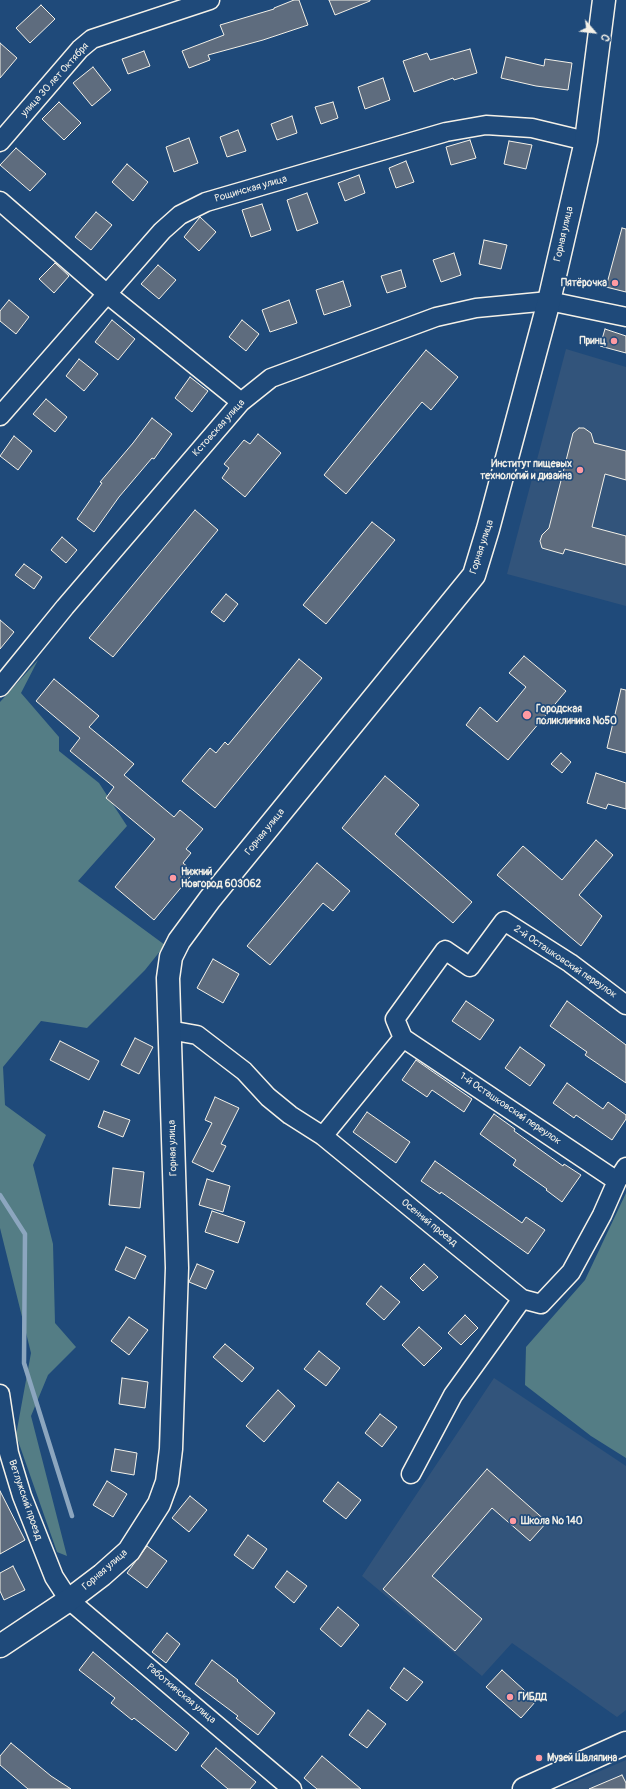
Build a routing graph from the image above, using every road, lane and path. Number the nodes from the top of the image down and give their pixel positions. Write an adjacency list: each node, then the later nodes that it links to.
1 (210, 0): 4 (street, улица 30 лет Октября)
2 (604, 0): 3 (main road, Горная улица)
3 (586, 141): 6 (street, Рощинская улица); 7 (main road, Горная улица)
4 (0, 142)
5 (0, 201): 6 (street)
6 (106, 293): 9 (street); 10 (street, Рощинская улица)
7 (549, 301): 8 (street, Кстовская улица); 9 (street, Кстовская улица); 13 (main road, Горная улица)
8 (626, 317)
9 (241, 402): 11 (street, Кстовская улица)
10 (0, 416)
11 (0, 687)
12 (626, 1005): 14 (street, 2-й Осташковский переулок)
13 (169, 1030): 15 (street, Осенний проезд); 20 (main road, Горная улица)
14 (403, 1038): 15 (street); 16 (street, 1-й Осташковский переулок)
15 (322, 1136): 17 (street, Осенний проезд)
16 (622, 1174): 17 (street)
17 (522, 1299): 19 (street)
18 (0, 1394): 20 (street, Ветлужский проезд)
19 (411, 1474)
20 (69, 1600): 21 (main road, Горная улица); 23 (street, Работкинская улица)
21 (0, 1646)
22 (626, 1743): 24 (main road)
23 (292, 1789)
24 (524, 1789)

